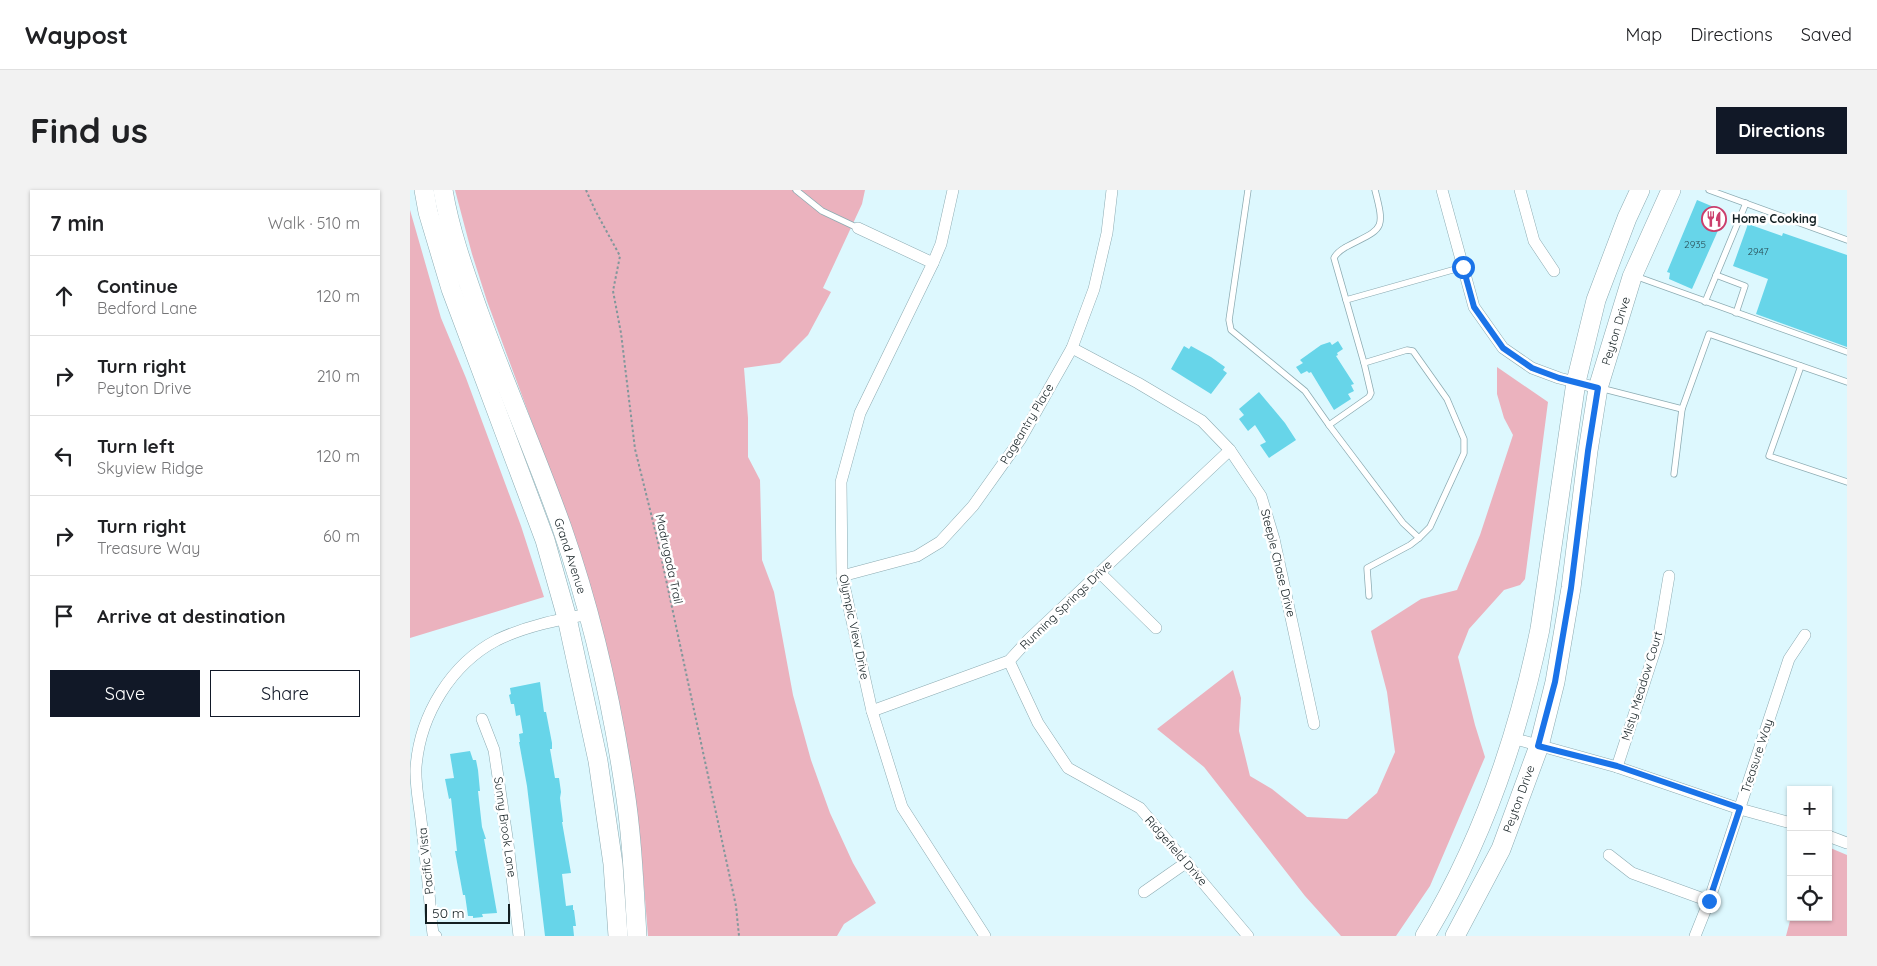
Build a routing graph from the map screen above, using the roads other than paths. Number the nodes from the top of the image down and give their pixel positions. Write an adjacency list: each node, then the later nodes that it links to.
1 (424, 190): 42 (main road, Grand Avenue)
2 (444, 190): 41 (main road, Grand Avenue)
3 (796, 190): 14 (lane)
4 (953, 190): 16 (street, Olympic View Drive)
5 (1112, 190): 24 (street, Pageantry Place)
6 (1248, 190): 32 (lane)
7 (1375, 190): 21 (lane)
8 (1442, 190): 17 (street)
9 (1520, 190): 18 (street)
10 (1640, 190): 28 (main road, Peyton Drive)
11 (1671, 190): 19 (main road, Peyton Drive)
12 (1709, 190): 13 (lane)
13 (1746, 203): 15 (lane); 20 (lane)
14 (858, 228): 16 (street)
15 (1847, 240)
16 (933, 263): 38 (street, Olympic View Drive)
17 (1463, 267): 21 (lane); 28 (street)
18 (1554, 271)
19 (1633, 275): 22 (lane); 30 (main road, Peyton Drive)
20 (1716, 275): 22 (lane); 23 (lane)
21 (1346, 300): 26 (lane)
22 (1705, 302): 23 (lane)
23 (1736, 313): 25 (lane)
24 (1072, 348): 33 (street, Steeple Chase Drive); 38 (street, Pageantry Place)
25 (1847, 352)
26 (1364, 363): 32 (lane); 36 (lane)
27 (1800, 366): 29 (lane); 31 (lane); 35 (lane)
28 (1576, 382): 30 (street); 49 (main road, Peyton Drive)
29 (1847, 382)
30 (1598, 388): 31 (lane); 50 (main road, Peyton Drive)
31 (1682, 409): 34 (lane)
32 (1329, 426): 36 (lane)
33 (1230, 450): 37 (street, Running Springs Drive); 48 (street, Steeple Chase Drive)
34 (1674, 474)
35 (1847, 482)
36 (1419, 538): 40 (lane)
37 (1100, 573): 43 (street); 45 (street, Running Springs Drive)
38 (842, 576): 46 (street, Olympic View Drive)
39 (1668, 576): 51 (street, Misty Meadow Court)
40 (1370, 596)
41 (589, 614): 42 (street, Pacific Vista); 66 (main road, Grand Avenue)
42 (567, 618): 55 (street, Pacific Vista); 65 (main road, Grand Avenue)
43 (1156, 628)
44 (1805, 636): 52 (street, Treasure Way)
45 (1009, 661): 46 (street, Running Springs Drive); 59 (street, Ridgefield Drive)
46 (872, 710): 62 (street, Olympic View Drive)
47 (482, 719): 64 (street, Sunny Brook Lane)
48 (1314, 724)
49 (1512, 738): 50 (street); 68 (main road, Peyton Drive)
50 (1538, 746): 51 (street); 69 (main road, Peyton Drive)
51 (1617, 766): 52 (street)
52 (1740, 808): 53 (street); 61 (street, Treasure Way)
53 (1787, 822)
54 (410, 828): 55 (street)
55 (422, 829): 63 (street, Pacific Vista)
56 (1832, 837): 57 (street)
57 (1847, 843)
58 (1609, 855): 61 (street)
59 (1187, 862): 60 (street); 67 (street, Ridgefield Drive)
60 (1144, 892)
61 (1709, 901): 70 (street, Treasure Way)
62 (979, 934)
63 (436, 936)
64 (519, 936)
65 (618, 936)
66 (637, 936)
67 (1248, 936)
68 (1425, 936)
69 (1455, 936)
70 (1696, 936)

